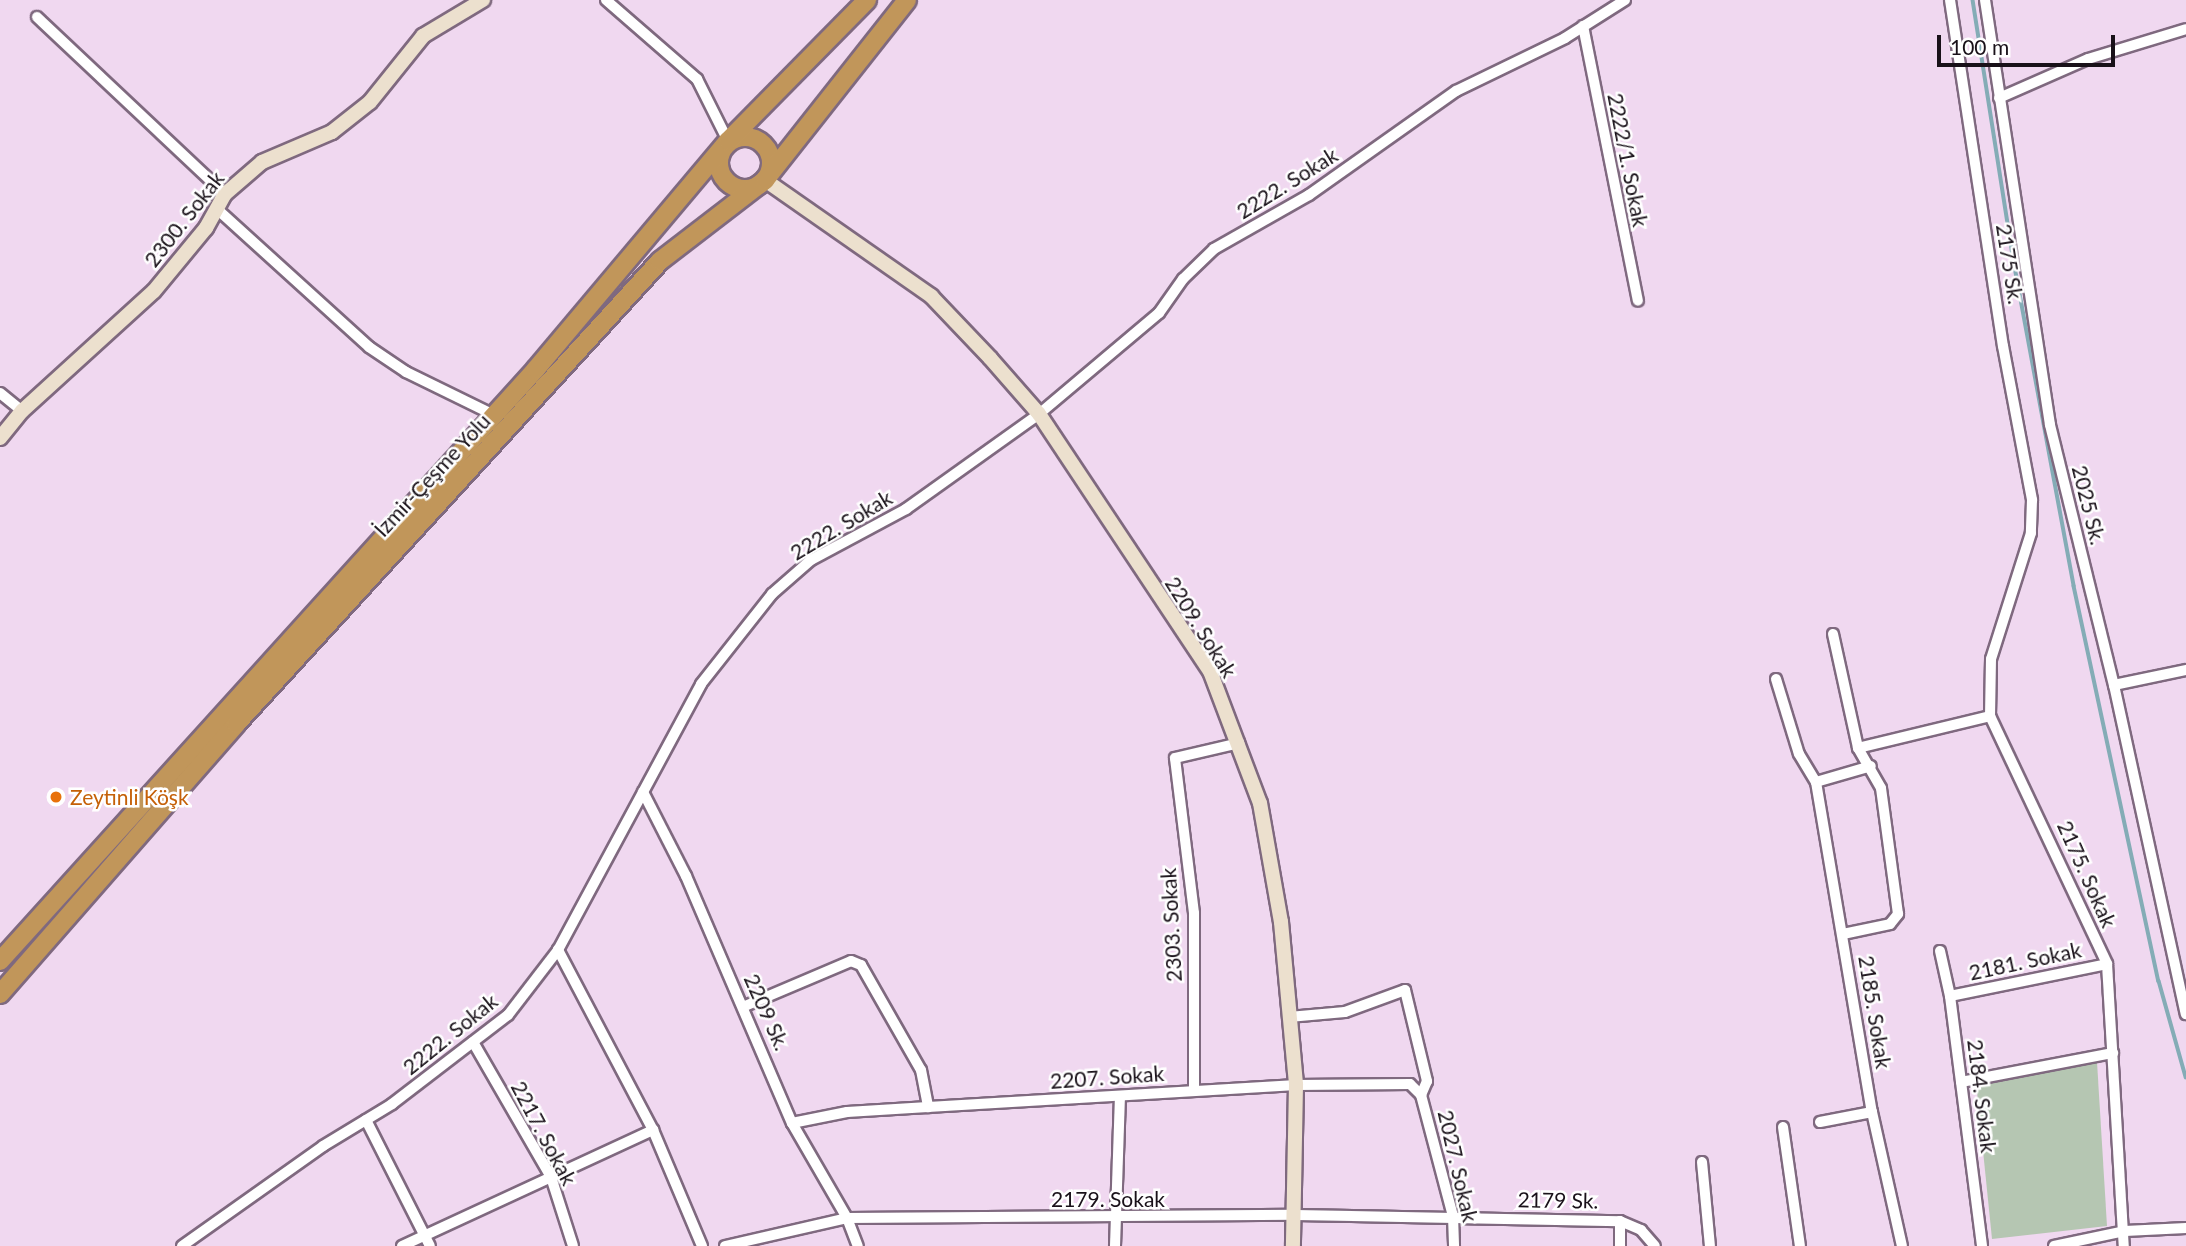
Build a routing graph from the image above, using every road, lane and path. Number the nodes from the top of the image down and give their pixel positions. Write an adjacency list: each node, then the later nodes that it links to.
1 (483, 0): 14 (street, 2300. Sokak)
2 (606, 0): 12 (street)
3 (867, 0): 12 (highway, İzmir-Çeşme Yolu)
4 (907, 0): 13 (highway, İzmir-Çeşme Yolu)
5 (1625, 0): 9 (street, 2222. Sokak)
6 (1950, 0): 22 (street, 2175 Sk.)
7 (1984, 0): 11 (street, 2025 Sk.)
8 (37, 17): 14 (street)
9 (1583, 26): 16 (street, 2222/1. Sokak); 19 (street, 2222. Sokak)
10 (2186, 29): 11 (street)
11 (2000, 98): 26 (street, 2025 Sk.)
12 (728, 141): 13 (highway); 13 (highway); 20 (highway, İzmir-Çeşme Yolu)
13 (765, 180): 19 (street, 2209. Sokak); 38 (highway, İzmir-Çeşme Yolu)
14 (225, 194): 15 (street, 2300. Sokak)
15 (217, 209): 18 (street, 2300. Sokak); 20 (street)
16 (1638, 301)
17 (0, 393): 18 (street)
18 (22, 411): 21 (street, 2300. Sokak)
19 (1040, 414): 28 (street, 2209. Sokak); 32 (street, 2222. Sokak)
20 (494, 415): 36 (highway, İzmir-Çeşme Yolu)
21 (0, 438)
22 (2031, 533): 27 (street, 2175. Sokak)
23 (1833, 634): 29 (street)
24 (2186, 670): 26 (street)
25 (1776, 679): 31 (street)
26 (2113, 685): 41 (street, 2025 Sk.)
27 (1990, 716): 29 (street); 37 (street, 2175. Sokak)
28 (1239, 743): 42 (street, 2209. Sokak); 47 (street, 2303. Sokak)
29 (1858, 748): 30 (street)
30 (1871, 766): 31 (street); 33 (street)
31 (1816, 782): 33 (street, 2185. Sokak)
32 (642, 792): 34 (street, 2222. Sokak); 40 (street, 2209 Sk.)
33 (1843, 934): 51 (street, 2185. Sokak)
34 (558, 950): 43 (street, 2222. Sokak); 56 (street)
35 (1940, 951): 39 (street, 2184. Sokak)
36 (0, 961)
37 (2107, 964): 39 (street, 2181. Sokak); 44 (street, 2175. Sokak)
38 (0, 994)
39 (1950, 996): 45 (street, 2184. Sokak)
40 (745, 1006): 50 (street); 54 (street, 2209 Sk.)
41 (2186, 1014)
42 (1289, 1017): 46 (street, 2209. Sokak); 48 (street, 2027. Sokak)
43 (473, 1042): 52 (street, 2222. Sokak); 58 (street, 2217. Sokak)
44 (2113, 1053): 45 (street); 66 (street, 2175. Sokak)
45 (1961, 1082): 84 (street, 2184. Sokak)
46 (1296, 1085): 47 (street, 2207. Sokak); 48 (street, 2207. Sokak); 59 (street, 2209. Sokak)
47 (1194, 1090): 49 (street, 2207. Sokak)
48 (1421, 1095): 60 (street, 2027. Sokak)
49 (1120, 1097): 50 (street, 2207. Sokak); 63 (street)
50 (929, 1107): 54 (street, 2207. Sokak)
51 (1872, 1112): 53 (street); 83 (street, 2185. Sokak)
52 (366, 1120): 67 (street); 69 (street, 2222. Sokak)
53 (1820, 1122)
54 (792, 1124): 61 (street, 2209 Sk.)
55 (1783, 1127): 82 (street)
56 (653, 1130): 58 (street); 73 (street)
57 (1702, 1162): 81 (street)
58 (551, 1177): 67 (street); 72 (street, 2217. Sokak)
59 (1295, 1214): 60 (street, 2179. Sokak); 63 (street, 2179. Sokak); 77 (street, 2209. Sokak)
60 (1453, 1216): 62 (street, 2179. Sokak); 78 (street, 2027. Sokak)
61 (848, 1218): 63 (street, 2179. Sokak); 74 (street, 2179. Sokak); 75 (street, 2209 Sk.)
62 (1495, 1218): 64 (street, 2179 Sk.)
63 (1116, 1219): 76 (street)
64 (1620, 1221): 79 (street); 80 (street)
65 (2186, 1228): 66 (street)
66 (2125, 1231): 68 (street); 86 (street, 2175. Sokak)
67 (423, 1234): 70 (street); 71 (street)
68 (2070, 1245): 85 (street)
69 (182, 1246)
70 (402, 1246)
71 (430, 1246)
72 (573, 1246)
73 (702, 1246)
74 (725, 1246)
75 (858, 1246)
76 (1115, 1246)
77 (1293, 1246)
78 (1454, 1246)
79 (1620, 1246)
80 (1655, 1246)
81 (1710, 1246)
82 (1800, 1246)
83 (1902, 1246)
84 (1982, 1246)
85 (2054, 1246)
86 (2124, 1246)

